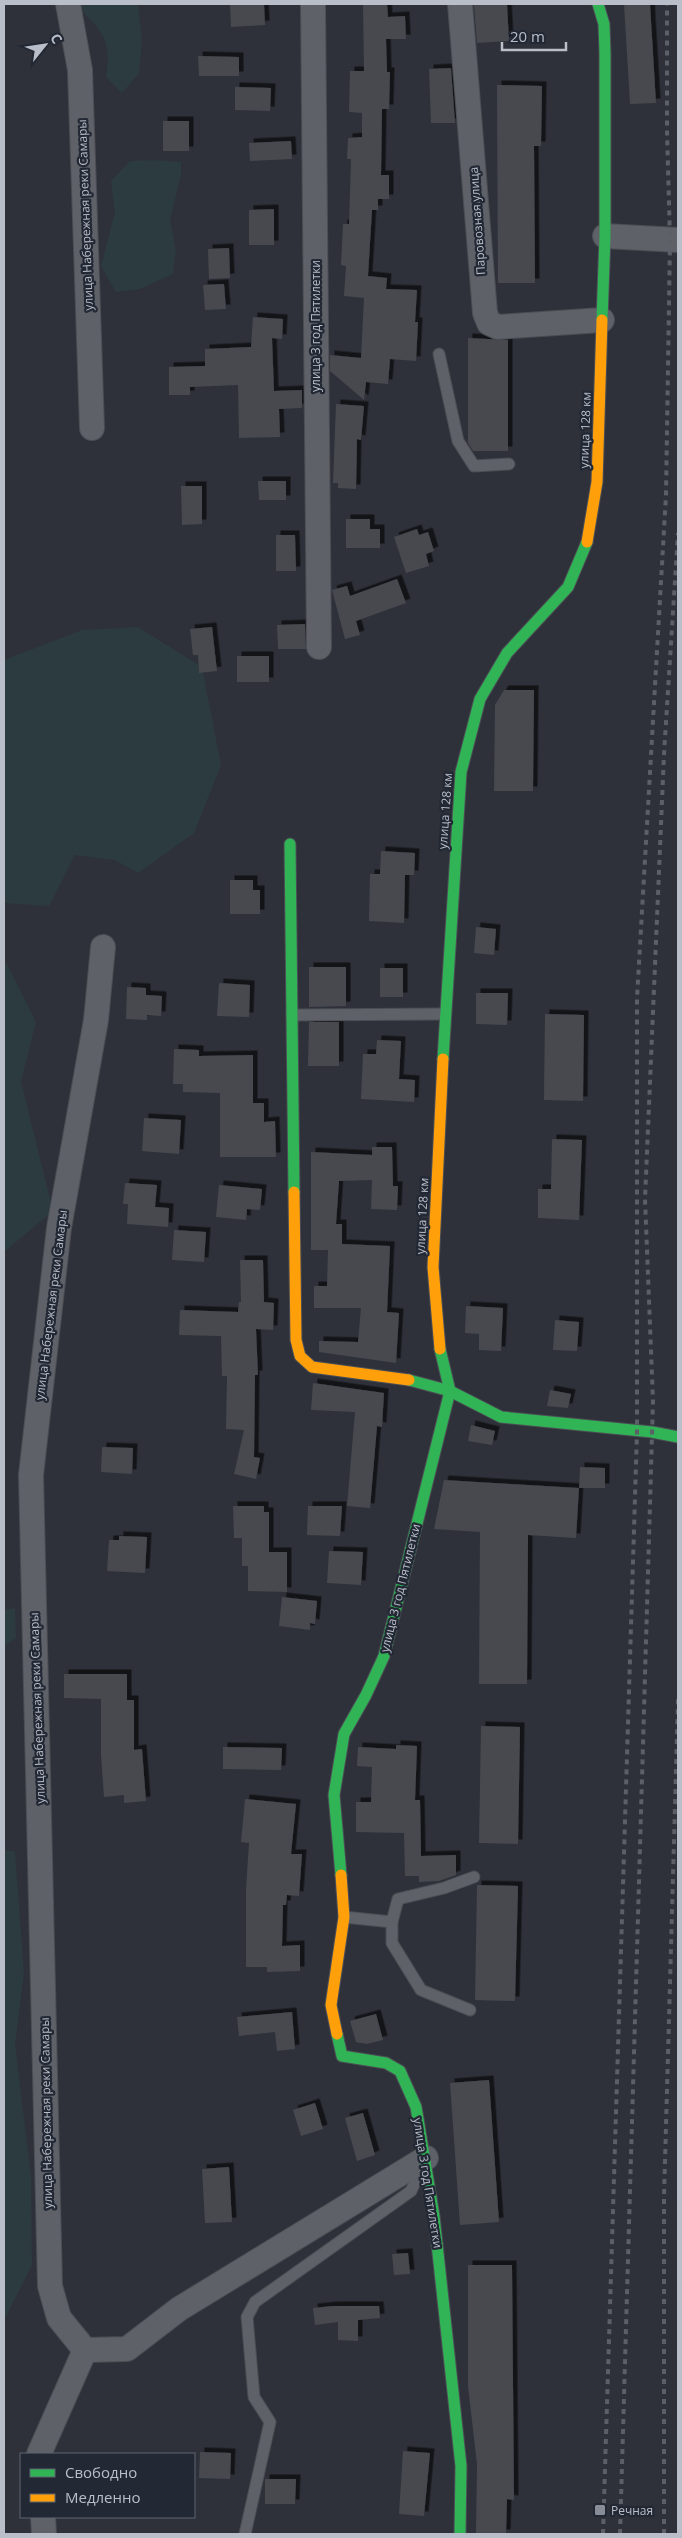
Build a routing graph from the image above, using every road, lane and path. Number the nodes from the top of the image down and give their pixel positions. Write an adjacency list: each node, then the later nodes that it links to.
1 (68, 4): 9 (street, улица Набережная реки Самары)
2 (313, 4): 11 (street, улица 3 год Пятилетки)
3 (460, 4): 7 (street, Паровозная улица)
4 (598, 4): 5 (street, улица 128 км)
5 (605, 236): 6 (street); 7 (street, улица 128 км)
6 (678, 240)
7 (602, 320): 15 (street, улица 128 км)
8 (440, 354): 10 (lane)
9 (92, 428)
10 (509, 464)
11 (319, 647)
12 (290, 844): 14 (street)
13 (103, 947): 23 (street, улица Набережная реки Самары)
14 (290, 1014): 15 (lane); 16 (street)
15 (445, 1014): 16 (street, улица 128 км)
16 (450, 1391): 17 (street); 19 (street, улица 3 год Пятилетки)
17 (678, 1437)
18 (474, 1876): 20 (lane)
19 (344, 1917): 20 (lane); 22 (street, улица 3 год Пятилетки)
20 (392, 1922): 21 (lane)
21 (470, 2010)
22 (426, 2158): 23 (street); 27 (lane); 28 (street, улица 3 год Пятилетки)
23 (85, 2350): 24 (street)
24 (39, 2453)
25 (42, 2518): 26 (street)
26 (44, 2534)
27 (245, 2534)
28 (460, 2534)

